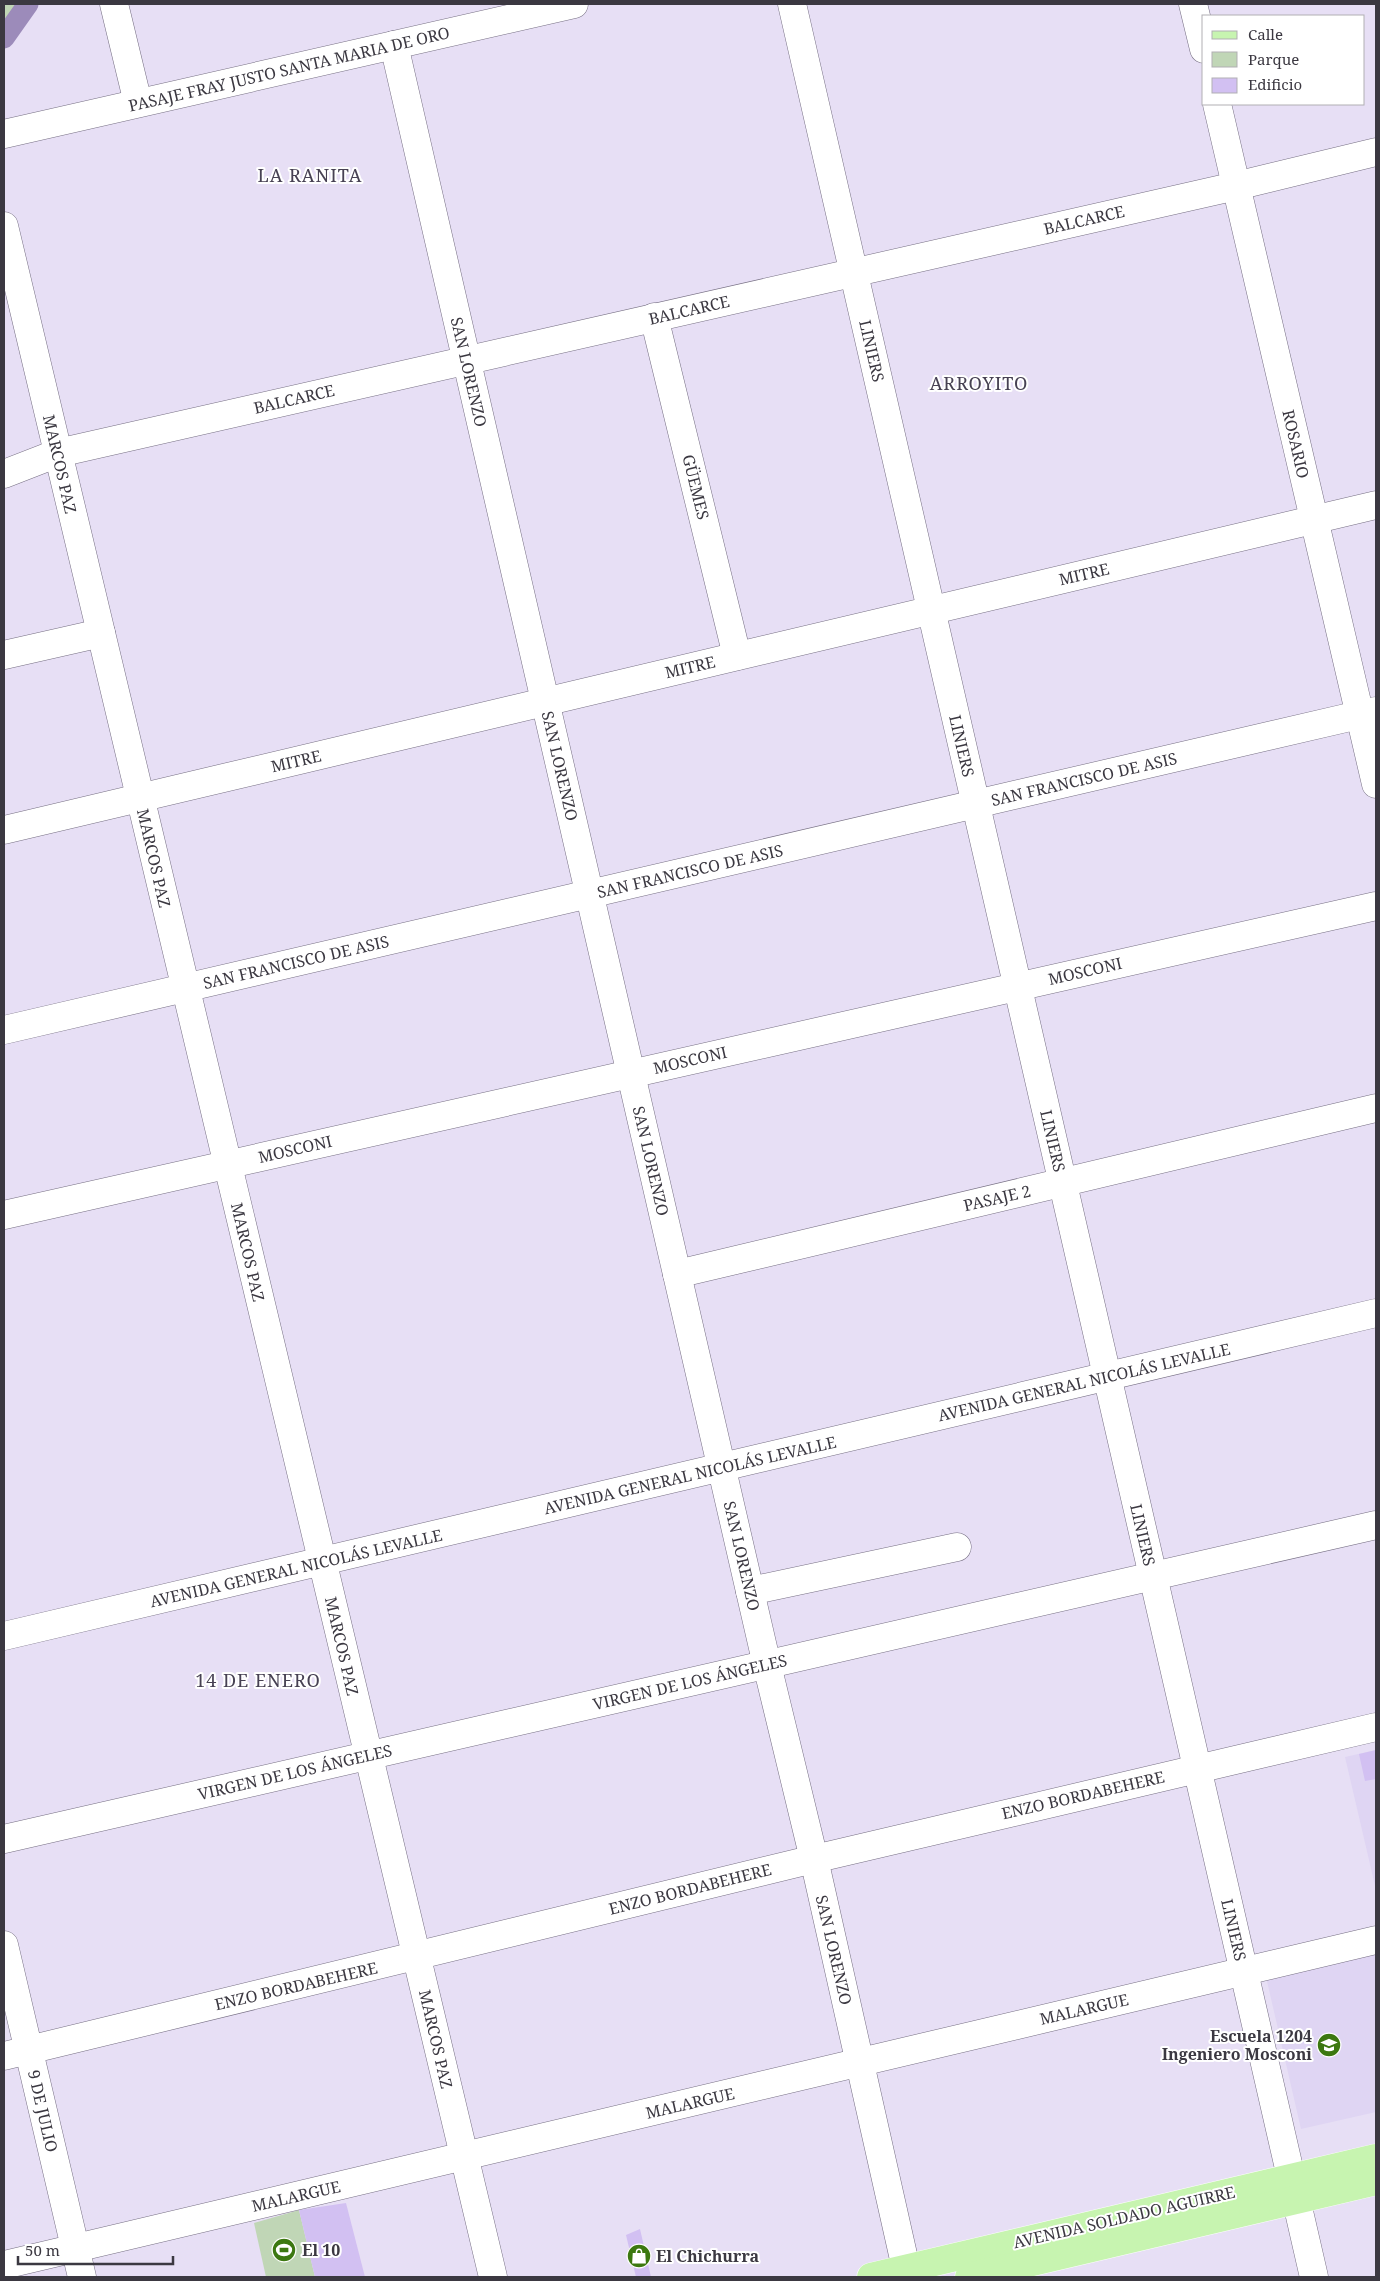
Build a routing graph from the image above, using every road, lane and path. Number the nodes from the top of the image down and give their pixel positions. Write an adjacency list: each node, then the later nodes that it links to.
1 (114, 4): 7 (street)
2 (574, 4): 6 (street, PASAJE FRAY JUSTO SANTA MARIA DE ORO)
3 (792, 4): 13 (street, LINIERS)
4 (1193, 4): 5 (street)
5 (1202, 41)
6 (394, 45): 7 (street, PASAJE FRAY JUSTO SANTA MARIA DE ORO); 15 (street, SAN LORENZO)
7 (138, 103): 9 (street, PASAJE FRAY JUSTO SANTA MARIA DE ORO)
8 (1216, 105): 11 (street, ROSARIO)
9 (4, 134)
10 (1376, 152): 11 (street, BALCARCE)
11 (1236, 186): 13 (street, BALCARCE); 19 (street, ROSARIO)
12 (4, 226): 16 (street, MARCOS PAZ)
13 (854, 272): 14 (street, BALCARCE); 20 (street, LINIERS)
14 (654, 317): 15 (street, BALCARCE); 23 (street, GÜEMES)
15 (467, 360): 16 (street, BALCARCE); 24 (street, SAN LORENZO)
16 (58, 453): 17 (street, BALCARCE); 21 (street, MARCOS PAZ)
17 (4, 474)
18 (1376, 505): 19 (street, MITRE)
19 (1314, 520): 20 (street, MITRE); 25 (street, ROSARIO)
20 (931, 610): 23 (street, MITRE); 28 (street, LINIERS)
21 (101, 634): 22 (street); 27 (street, MARCOS PAZ)
22 (4, 655)
23 (737, 656): 24 (street, MITRE)
24 (545, 702): 27 (street, MITRE); 30 (street, SAN LORENZO)
25 (1368, 713): 26 (street, ROSARIO); 28 (street, SAN FRANCISCO DE ASIS)
26 (1376, 784)
27 (140, 798): 29 (street, MITRE); 33 (street, MARCOS PAZ)
28 (976, 804): 30 (street, SAN FRANCISCO DE ASIS); 32 (street, LINIERS)
29 (4, 830)
30 (590, 894): 33 (street, SAN FRANCISCO DE ASIS); 35 (street, SAN LORENZO)
31 (1376, 906): 32 (street, MOSCONI)
32 (1018, 987): 35 (street, MOSCONI); 38 (street, LINIERS)
33 (186, 988): 34 (street, SAN FRANCISCO DE ASIS); 37 (street, MARCOS PAZ)
34 (4, 1030)
35 (631, 1074): 37 (street, MOSCONI); 40 (street, SAN LORENZO)
36 (1376, 1108): 38 (street, PASAJE 2)
37 (228, 1164): 39 (street, MOSCONI); 46 (street, MARCOS PAZ)
38 (1062, 1182): 40 (street, PASAJE 2); 42 (street, LINIERS)
39 (4, 1215)
40 (677, 1274): 43 (street, SAN LORENZO)
41 (1376, 1313): 42 (street, AVENIDA GENERAL NICOLÁS LEVALLE)
42 (1107, 1376): 43 (street, AVENIDA GENERAL NICOLÁS LEVALLE); 47 (street, LINIERS)
43 (722, 1467): 46 (street, AVENIDA GENERAL NICOLÁS LEVALLE); 48 (street, SAN LORENZO)
44 (1376, 1525): 47 (street, VIRGEN DE LOS ÁNGELES)
45 (957, 1547): 48 (street)
46 (322, 1562): 49 (street, AVENIDA GENERAL NICOLÁS LEVALLE); 52 (street, MARCOS PAZ)
47 (1153, 1576): 50 (street, VIRGEN DE LOS ÁNGELES); 53 (street, LINIERS)
48 (750, 1591): 50 (street, SAN LORENZO)
49 (4, 1636)
50 (767, 1665): 52 (street, VIRGEN DE LOS ÁNGELES); 55 (street, SAN LORENZO)
51 (1376, 1727): 53 (street, ENZO BORDABEHERE)
52 (368, 1756): 54 (street, VIRGEN DE LOS ÁNGELES); 58 (street, MARCOS PAZ)
53 (1197, 1769): 55 (street, ENZO BORDABEHERE); 59 (street, LINIERS)
54 (4, 1839)
55 (814, 1859): 58 (street, ENZO BORDABEHERE); 61 (street, SAN LORENZO)
56 (1376, 1940): 59 (street, MALARGUE)
57 (4, 1945): 60 (street, 9 DE JULIO)
58 (416, 1957): 60 (street, ENZO BORDABEHERE); 62 (street, MARCOS PAZ)
59 (1244, 1972): 61 (street, MALARGUE); 65 (street, LINIERS)
60 (16, 2053): 66 (street, 9 DE JULIO)
61 (860, 2062): 62 (street, MALARGUE); 68 (street, SAN LORENZO)
62 (464, 2156): 66 (street, MALARGUE); 70 (street, MARCOS PAZ)
63 (1376, 2158): 65 (main road, AVENIDA SOLDADO AGUIRRE)
64 (1376, 2181): 65 (main road, AVENIDA SOLDADO AGUIRRE)
65 (1294, 2189): 68 (main road, AVENIDA SOLDADO AGUIRRE); 72 (main road, AVENIDA SOLDADO AGUIRRE); 73 (street, LINIERS)
66 (75, 2248): 67 (street, MALARGUE); 69 (street, 9 DE JULIO)
67 (4, 2265)
68 (907, 2273): 71 (main road, AVENIDA SOLDADO AGUIRRE)
69 (82, 2277)
70 (493, 2277)
71 (871, 2277)
72 (969, 2277)
73 (1314, 2277)

